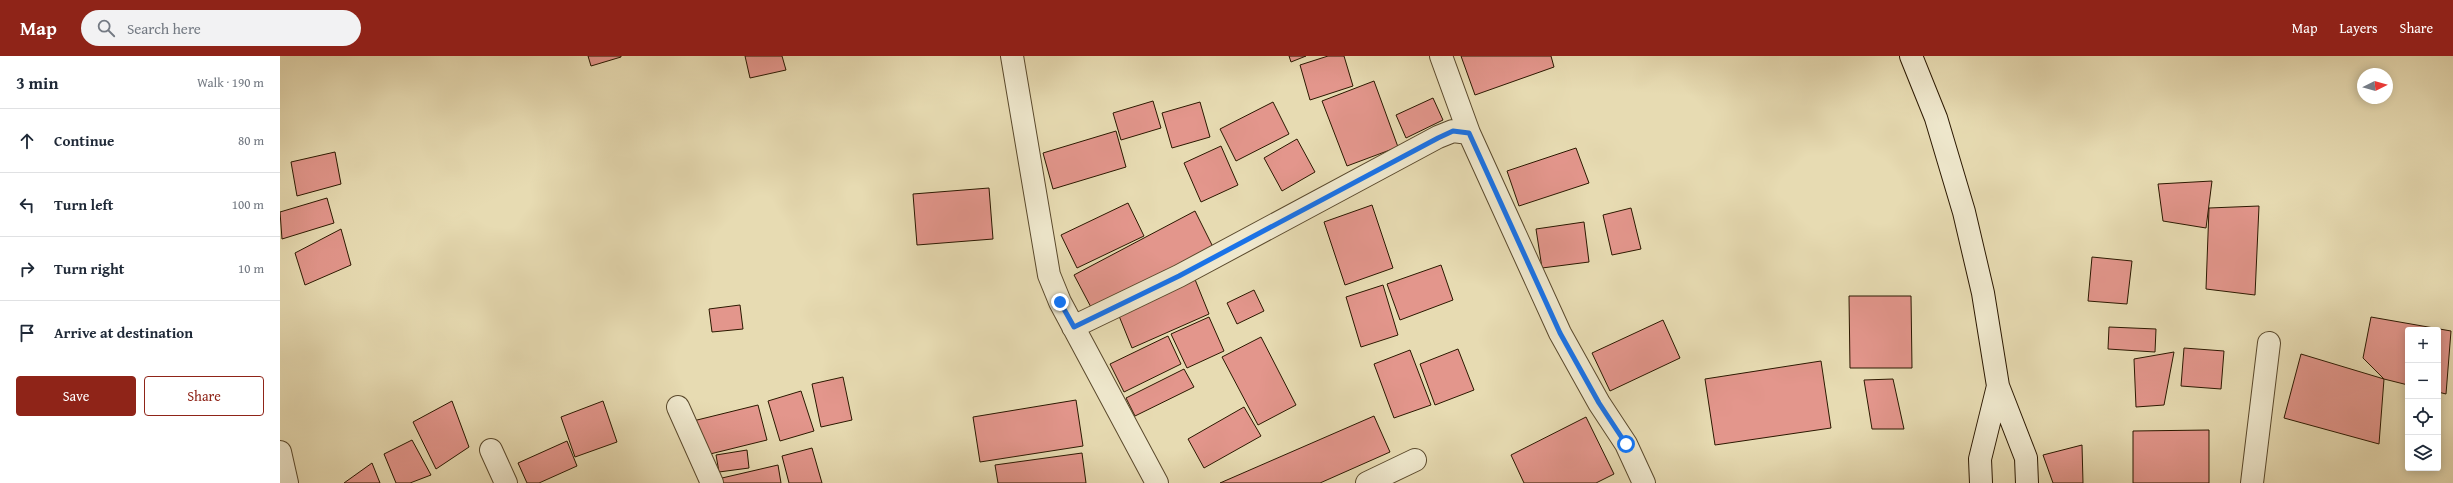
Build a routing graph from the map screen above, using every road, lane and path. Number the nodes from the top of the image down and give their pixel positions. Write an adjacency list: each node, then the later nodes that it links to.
1 (1012, 56): 5 (street)
2 (1441, 56): 4 (street)
3 (1911, 56): 7 (street)
4 (1469, 133): 5 (street); 17 (street)
5 (1074, 327): 15 (street)
6 (2269, 343): 20 (street)
7 (1998, 386): 18 (street); 19 (street)
8 (678, 408): 14 (street)
9 (491, 450): 13 (street)
10 (280, 452): 12 (street)
11 (1415, 460): 16 (street)
12 (287, 483)
13 (506, 483)
14 (712, 483)
15 (1157, 483)
16 (1367, 483)
17 (1644, 483)
18 (1981, 483)
19 (2027, 483)
20 (2252, 483)

